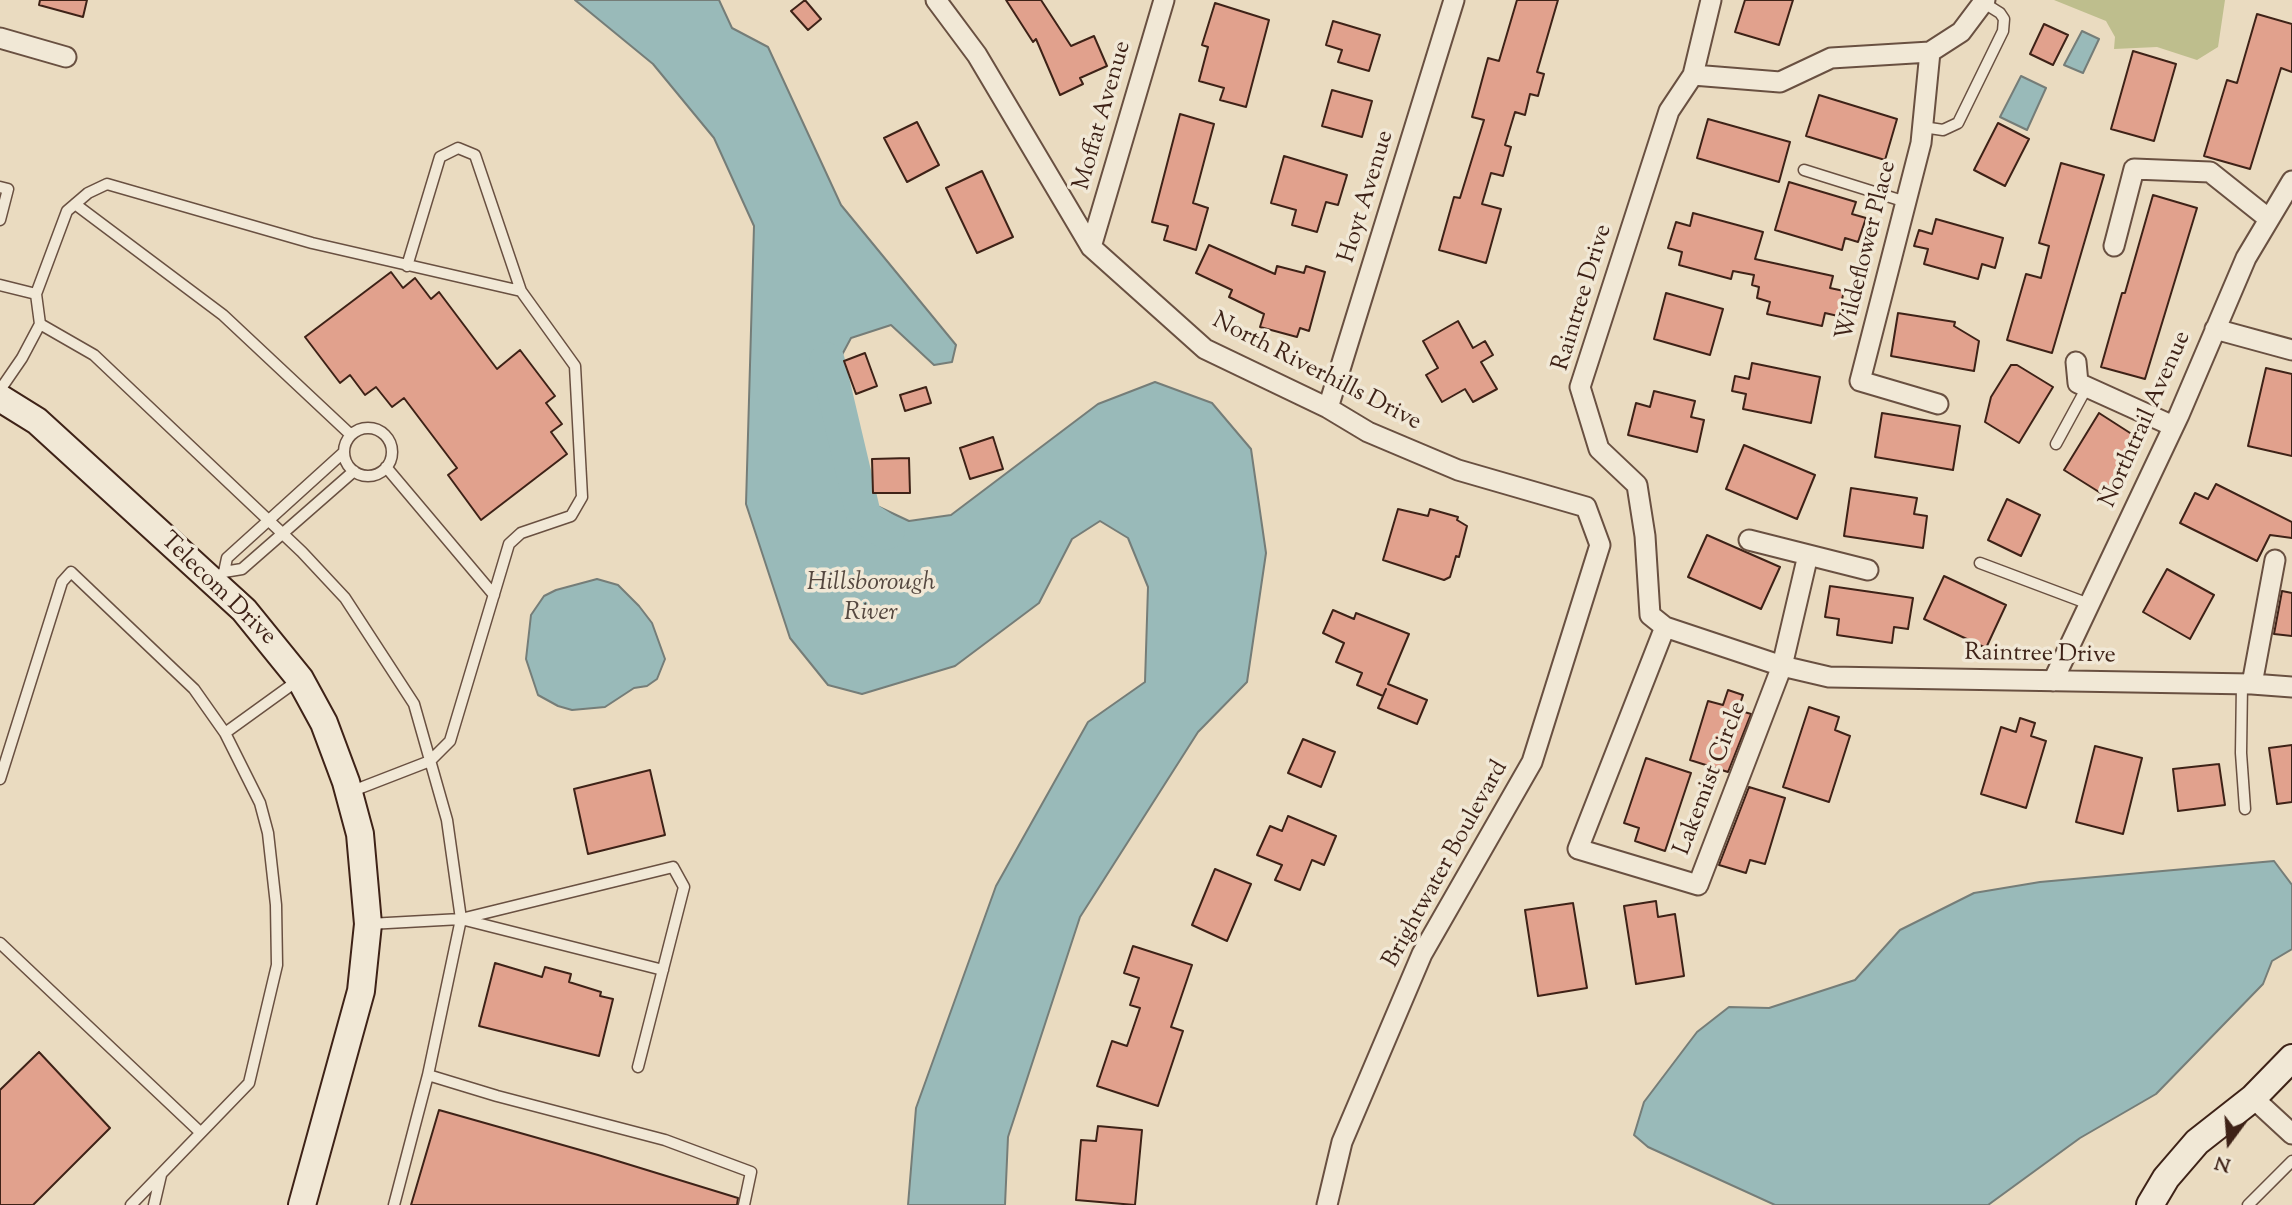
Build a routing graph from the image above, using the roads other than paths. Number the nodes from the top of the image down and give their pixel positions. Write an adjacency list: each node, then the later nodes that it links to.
1 (936, 0): 19 (street, North Riverhills Drive)
2 (1164, 0): 19 (street, Moffat Avenue)
3 (1454, 0): 32 (street, Hoyt Avenue)
4 (1711, 0): 9 (street)
5 (1984, 1): 7 (street); 10 (lane)
6 (0, 38): 8 (street)
7 (1930, 52): 9 (street); 10 (street, Wildeflower Place)
8 (66, 57)
9 (1693, 75): 52 (street, Raintree Drive)
10 (1923, 127): 14 (street, Wildeflower Place)
11 (1804, 170): 14 (lane)
12 (2292, 181): 16 (street, Northtrail Avenue)
13 (0, 187): 17 (lane)
14 (1906, 202): 31 (street, Wildeflower Place)
15 (75, 204): 20 (lane); 23 (lane); 34 (lane)
16 (2270, 219): 18 (street); 25 (street, Northtrail Avenue)
17 (0, 220)
18 (2114, 246)
19 (1091, 247): 32 (street, North Riverhills Drive)
20 (407, 266): 22 (lane); 22 (lane)
21 (0, 285): 23 (lane)
22 (521, 291): 50 (lane)
23 (36, 295): 24 (lane)
24 (40, 324): 29 (lane); 41 (lane)
25 (2215, 328): 26 (street); 33 (street, Northtrail Avenue)
26 (2292, 351)
27 (2076, 362): 28 (street)
28 (2087, 387): 33 (street); 35 (lane)
29 (0, 390)
30 (0, 398): 49 (street, Telecom Drive)
31 (1938, 404)
32 (1328, 408): 44 (street, North Riverhills Drive)
33 (2174, 426): 51 (street, Northtrail Avenue)
34 (351, 435): 36 (lane); 37 (lane)
35 (2056, 444)
36 (344, 452): 38 (lane); 39 (lane)
37 (386, 467): 38 (lane); 50 (lane)
38 (354, 471): 40 (lane)
39 (311, 480): 40 (lane); 41 (lane)
40 (327, 493): 42 (lane)
41 (267, 521): 42 (lane); 49 (lane)
42 (281, 534): 49 (lane); 59 (lane)
43 (1749, 540): 45 (street)
44 (1600, 545): 80 (street, Brightwater Boulevard)
45 (1808, 555): 48 (street); 53 (street)
46 (2275, 560): 56 (street)
47 (1980, 563): 51 (lane)
48 (1868, 570)
49 (218, 577): 54 (street, Telecom Drive)
50 (494, 595): 59 (lane)
51 (2090, 604): 55 (street, Northtrail Avenue)
52 (1665, 627): 53 (street, Raintree Drive); 53 (street, Lakemist Circle)
53 (1782, 666): 55 (street, Raintree Drive)
54 (300, 679): 58 (lane); 61 (street, Telecom Drive)
55 (2053, 681): 56 (street, Raintree Drive)
56 (2247, 684): 57 (street, Raintree Drive); 62 (lane)
57 (2292, 687)
58 (225, 733): 60 (lane); 71 (lane)
59 (430, 761): 61 (lane); 63 (lane)
60 (0, 779)
61 (349, 793): 64 (street, Telecom Drive)
62 (2245, 809)
63 (461, 919): 64 (lane); 66 (lane); 66 (lane); 69 (lane)
64 (368, 924): 77 (street, Telecom Drive)
65 (0, 943): 71 (lane)
66 (663, 970): 68 (lane)
67 (2292, 1058): 70 (street)
68 (638, 1067)
69 (428, 1075): 78 (lane); 79 (lane)
70 (2253, 1098): 72 (street); 81 (street)
71 (200, 1132): 74 (lane)
72 (2292, 1135)
73 (2292, 1161): 82 (lane)
74 (161, 1174): 75 (lane); 76 (lane)
75 (131, 1205)
76 (154, 1205)
77 (302, 1205)
78 (394, 1205)
79 (744, 1205)
80 (1327, 1205)
81 (2150, 1205)
82 (2248, 1205)

